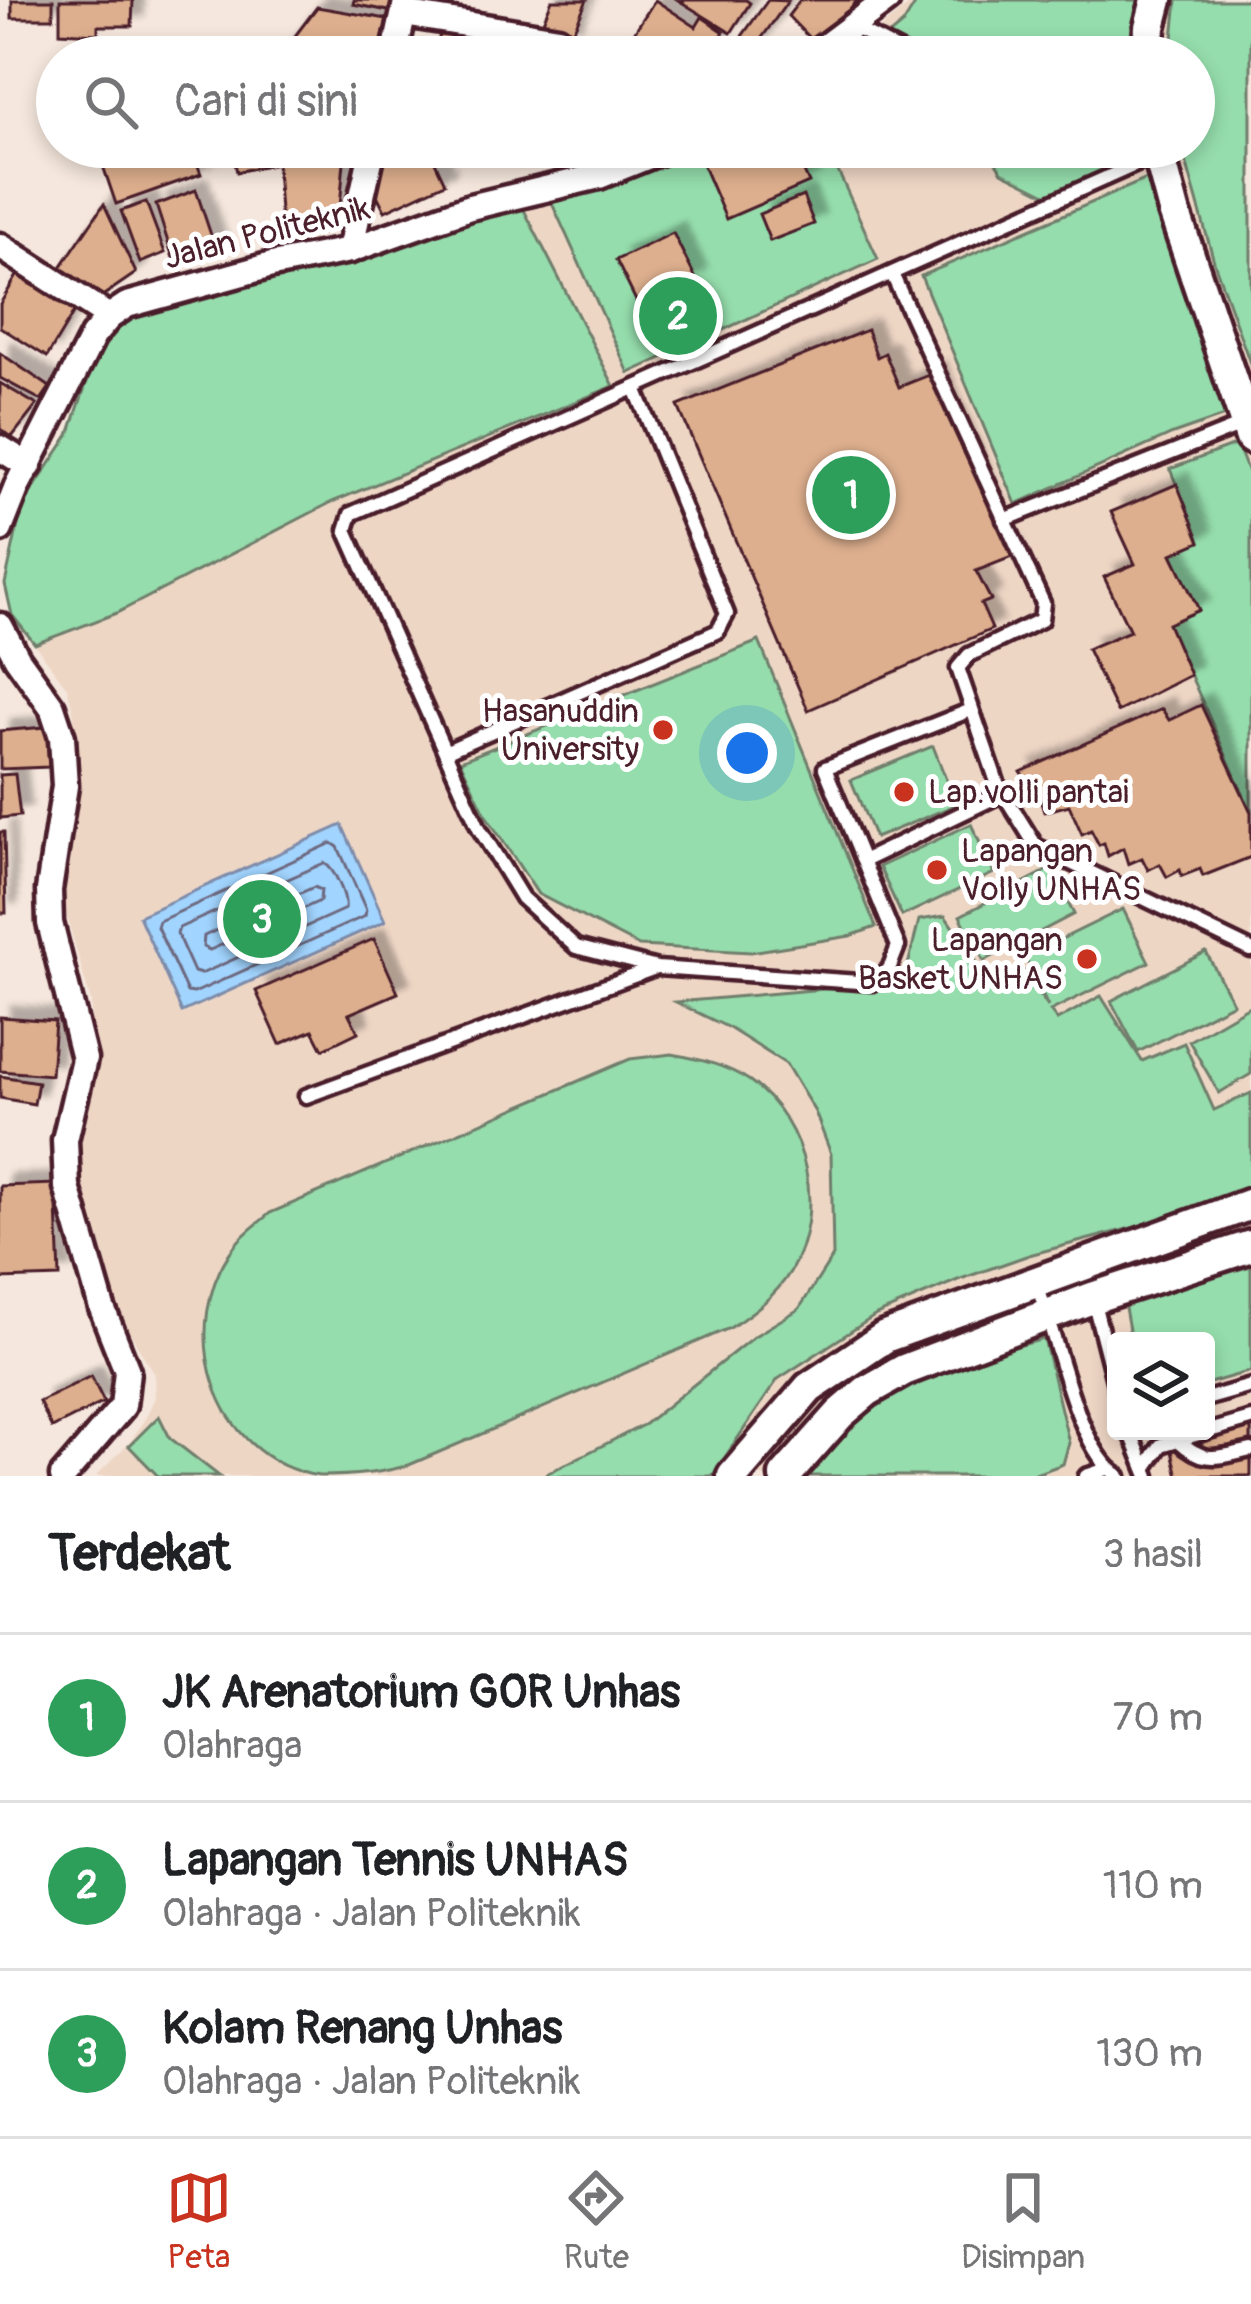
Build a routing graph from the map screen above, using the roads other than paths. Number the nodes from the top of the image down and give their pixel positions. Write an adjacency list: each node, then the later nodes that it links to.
1 (887, 0): 4 (street)
2 (1157, 0): 8 (street)
3 (405, 7): 5 (street)
4 (852, 26): 6 (street); 7 (lane)
5 (544, 36)
6 (839, 36)
7 (871, 36)
8 (1149, 36)
9 (368, 168): 14 (street)
10 (619, 168): 14 (street, Jalan Politeknik)
11 (1119, 168): 15 (lane)
12 (1163, 168): 18 (street)
13 (0, 245): 16 (street)
14 (350, 250): 16 (street, Jalan Politeknik)
15 (892, 274): 17 (lane); 21 (lane)
16 (109, 317): 20 (street)
17 (635, 388): 25 (lane); 25 (lane)
18 (1248, 431): 21 (lane)
19 (0, 448): 20 (street)
20 (28, 466): 22 (street)
21 (1004, 520): 24 (lane)
22 (0, 529)
23 (0, 626): 49 (street)
24 (970, 710): 26 (lane); 27 (lane)
25 (447, 751): 29 (lane)
26 (1003, 794): 27 (lane); 28 (lane)
27 (863, 861): 29 (lane)
28 (1251, 950)
29 (656, 968): 30 (lane)
30 (306, 1096)
31 (1251, 1204): 33 (street)
32 (1251, 1246): 35 (street)
33 (1079, 1264): 34 (street); 35 (street)
34 (1035, 1280): 36 (lane); 50 (street)
35 (1093, 1298): 36 (street); 37 (lane)
36 (1049, 1315): 47 (street); 48 (lane)
37 (1107, 1353)
38 (1251, 1386): 39 (lane)
39 (1215, 1396)
40 (1251, 1419): 41 (lane)
41 (1215, 1427)
42 (1134, 1440): 46 (lane)
43 (1167, 1440): 46 (lane)
44 (1177, 1440): 45 (lane)
45 (1251, 1450)
46 (1147, 1471)
47 (791, 1473)
48 (1113, 1473): 51 (lane)
49 (63, 1476)
50 (733, 1476)
51 (1086, 1476)

